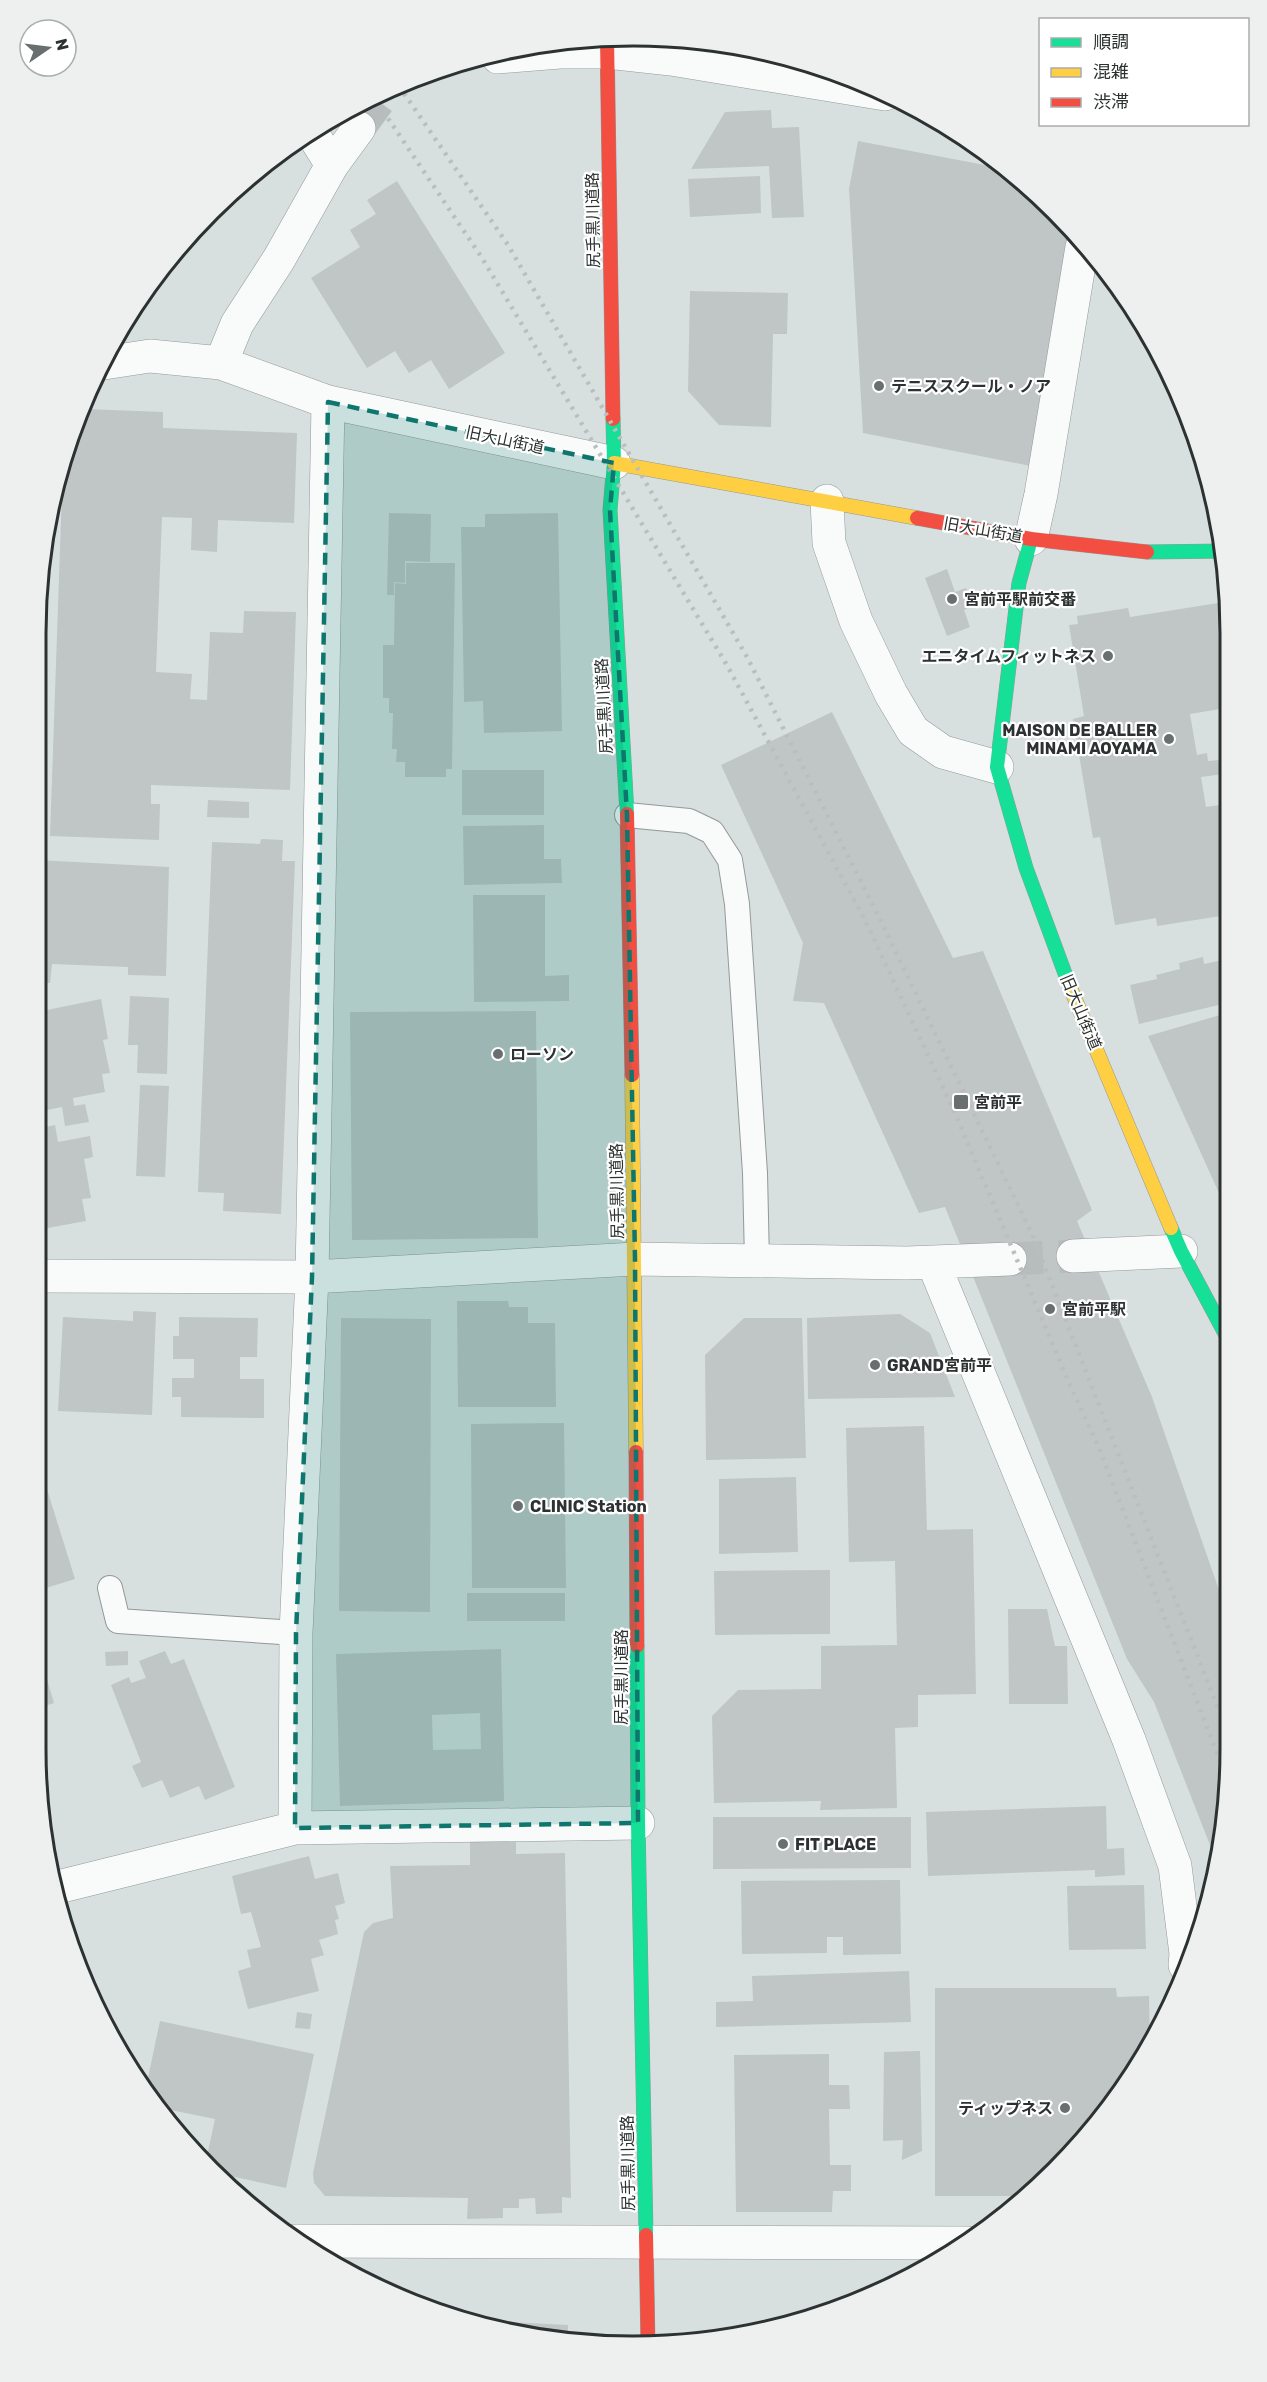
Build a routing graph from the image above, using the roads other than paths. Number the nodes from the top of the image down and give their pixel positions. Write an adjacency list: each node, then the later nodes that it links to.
1 (607, 47): 11 (main road, 尻手黒川道路)
2 (616, 47): 3 (street)
3 (851, 88)
4 (359, 128): 6 (street)
5 (316, 140): 6 (street)
6 (332, 165): 9 (street)
7 (1081, 253): 13 (street)
8 (114, 362): 9 (street, 旧大山街道)
9 (221, 363): 10 (street, 旧大山街道)
10 (328, 402): 11 (street, 旧大山街道); 24 (street)
11 (614, 463): 12 (main road, 旧大山街道); 16 (main road, 尻手黒川道路)
12 (827, 501): 13 (main road, 旧大山街道); 15 (street)
13 (1031, 539): 14 (main road); 15 (main road, 旧大山街道)
14 (1214, 551)
15 (997, 767): 17 (main road, 旧大山街道)
16 (627, 815): 20 (main road, 尻手黒川道路); 21 (lane)
17 (1181, 1251): 18 (street); 25 (main road, 旧大山街道)
18 (1073, 1256)
19 (1010, 1259): 22 (street)
20 (635, 1260): 21 (street); 24 (street); 28 (main road, 尻手黒川道路)
21 (757, 1261): 22 (street)
22 (933, 1262): 31 (street)
23 (46, 1276): 24 (street)
24 (312, 1277): 27 (street)
25 (1220, 1324)
26 (110, 1588): 27 (lane)
27 (296, 1633): 29 (street)
28 (638, 1824): 29 (street); 34 (main road, 尻手黒川道路)
29 (295, 1828): 30 (street)
30 (64, 1886)
31 (1185, 1947)
32 (314, 2241): 34 (street)
33 (950, 2243): 34 (street)
34 (646, 2244): 35 (main road, 尻手黒川道路)
35 (648, 2335)

